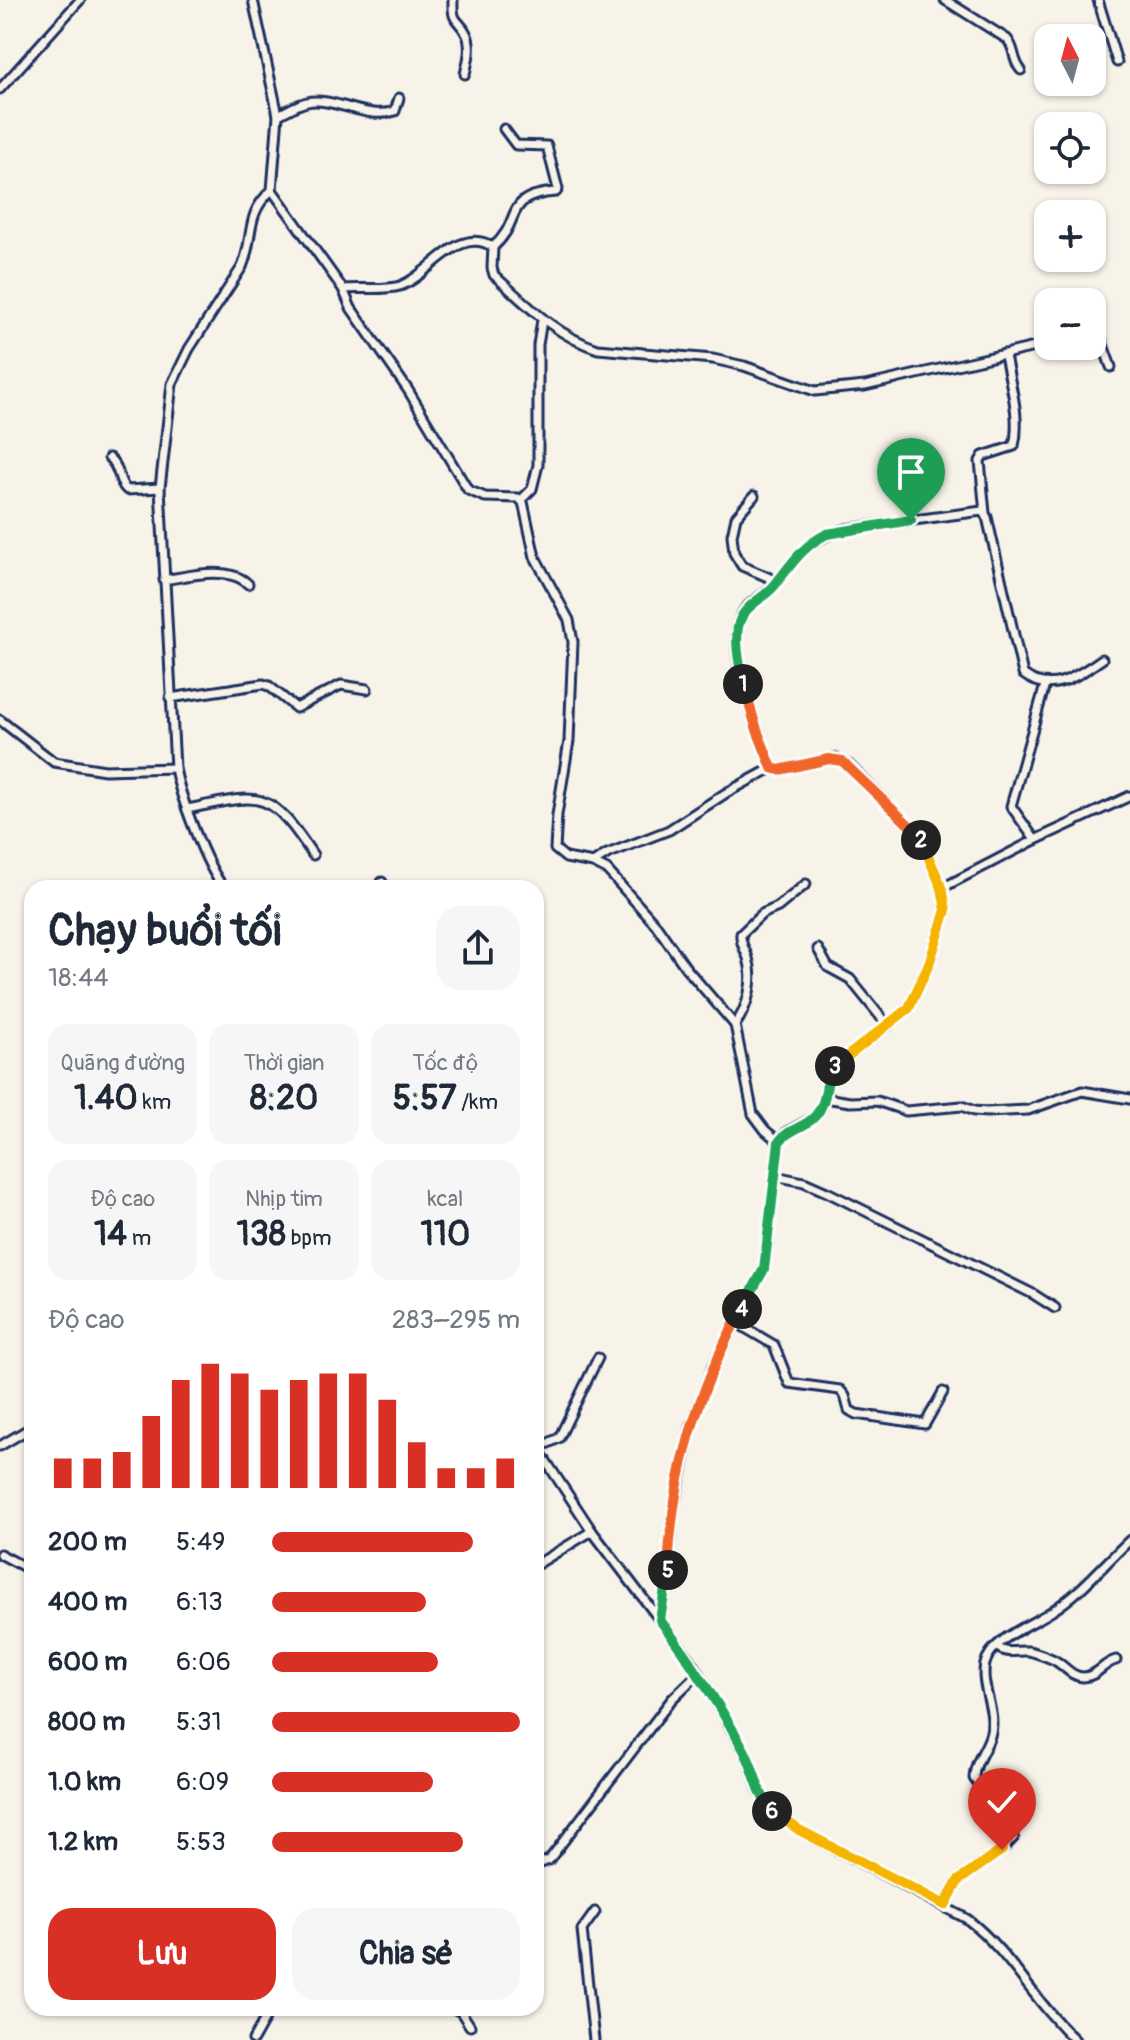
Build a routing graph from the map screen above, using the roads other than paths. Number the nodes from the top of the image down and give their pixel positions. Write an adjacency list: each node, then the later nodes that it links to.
1 (80, 0): 9 (street)
2 (253, 0): 11 (street)
3 (453, 0): 8 (street)
4 (945, 0): 7 (street)
5 (1098, 0): 6 (street)
6 (1117, 62)
7 (1021, 70)
8 (465, 74)
9 (0, 89)
10 (399, 98): 11 (street)
11 (278, 115): 13 (street)
12 (504, 129): 14 (street)
13 (272, 190): 15 (street); 22 (street)
14 (493, 247): 15 (street); 16 (street)
15 (343, 289): 24 (street)
16 (542, 320): 19 (street); 24 (street)
17 (1034, 348): 19 (street)
18 (1106, 353): 20 (street)
19 (1005, 355): 25 (street)
20 (1111, 367)
21 (109, 458): 22 (street)
22 (160, 488): 26 (street)
23 (754, 496): 27 (street)
24 (521, 500): 40 (street)
25 (985, 513): 27 (street); 30 (street)
26 (164, 580): 28 (street); 32 (street)
27 (777, 581): 35 (street)
28 (248, 584)
29 (1102, 659): 30 (street)
30 (1045, 685): 38 (street)
31 (367, 689): 32 (street)
32 (170, 698): 34 (street)
33 (0, 720): 34 (street)
34 (175, 768): 37 (street)
35 (772, 768): 40 (street); 43 (street)
36 (1130, 796): 38 (street)
37 (187, 809): 39 (street); 41 (street)
38 (1035, 840): 43 (street)
39 (313, 855)
40 (593, 863): 45 (street)
41 (220, 880)
42 (806, 884): 45 (street)
43 (942, 888): 46 (street)
44 (818, 949): 46 (street)
45 (735, 1025): 49 (street)
46 (888, 1026): 47 (street)
47 (825, 1098): 48 (street); 49 (street)
48 (1130, 1099)
49 (779, 1142): 50 (street)
50 (775, 1176): 51 (street); 52 (street)
51 (1055, 1308)
52 (735, 1322): 54 (street); 64 (street)
53 (598, 1358): 56 (street)
54 (943, 1392)
55 (24, 1432): 57 (street)
56 (544, 1444)
57 (0, 1446)
58 (544, 1458): 59 (street)
59 (592, 1531): 62 (street); 64 (street)
60 (1130, 1540): 65 (street)
61 (0, 1554): 63 (street)
62 (544, 1560)
63 (24, 1567)
64 (660, 1620): 67 (street)
65 (997, 1647): 66 (street); 69 (street)
66 (1116, 1660)
67 (699, 1673): 68 (street); 69 (street)
68 (544, 1862)
69 (945, 1905): 76 (street)
70 (595, 1912): 75 (street)
71 (266, 2016): 74 (street)
72 (464, 2016): 73 (street)
73 (470, 2026)
74 (253, 2040)
75 (594, 2040)
76 (1075, 2040)

